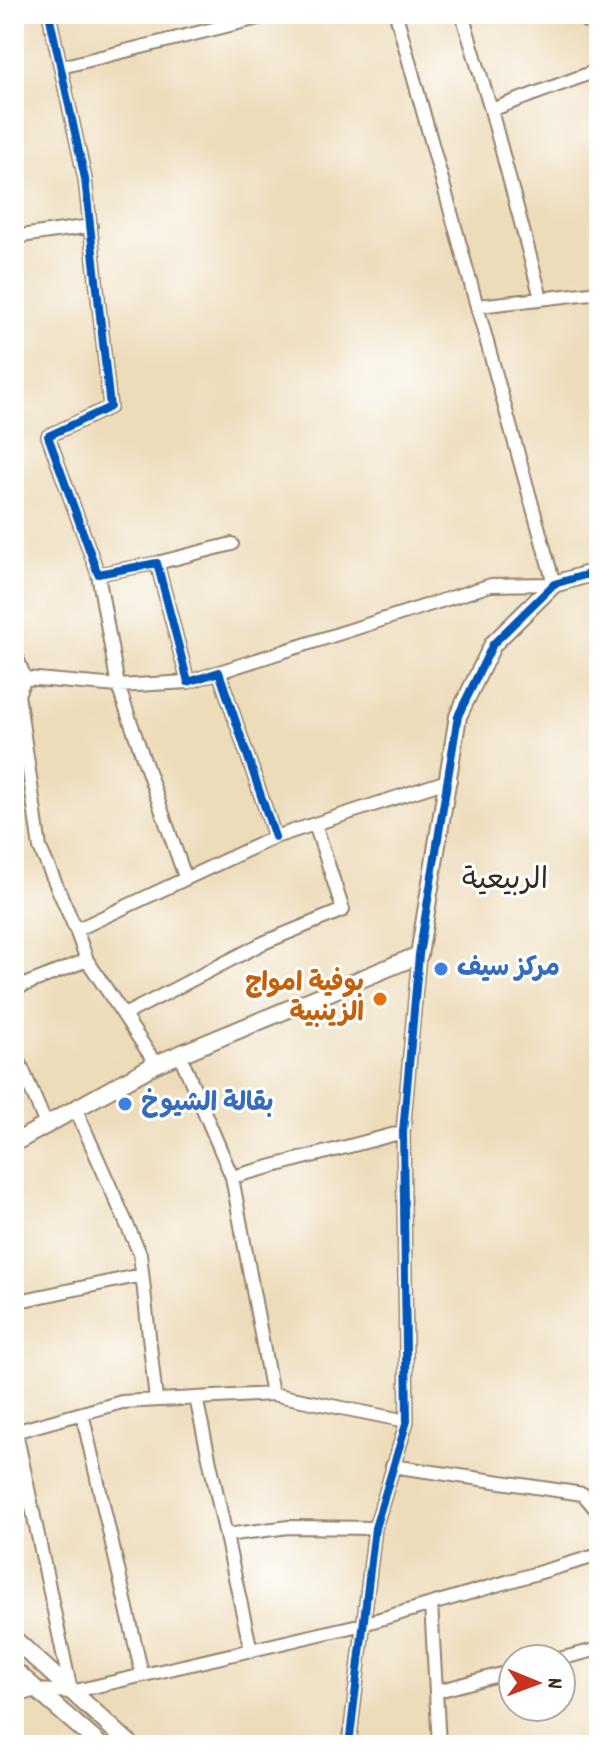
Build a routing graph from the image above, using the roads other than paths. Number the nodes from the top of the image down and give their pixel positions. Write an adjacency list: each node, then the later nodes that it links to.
1 (49, 14): 5 (street)
2 (274, 14): 5 (street)
3 (396, 14): 12 (street)
4 (462, 14): 7 (street)
5 (61, 67): 8 (street)
6 (599, 78): 7 (street)
7 (491, 110): 11 (street)
8 (91, 226): 9 (street); 16 (street)
9 (14, 237)
10 (599, 292): 11 (street)
11 (541, 298): 12 (street)
12 (479, 306): 17 (street)
13 (232, 544): 14 (street)
14 (157, 563): 16 (street); 21 (street)
15 (599, 571): 17 (street)
16 (98, 574): 22 (street)
17 (554, 584): 19 (street); 23 (street)
18 (14, 651): 20 (street)
19 (219, 672): 21 (street); 25 (street)
20 (20, 678): 22 (street); 27 (street)
21 (188, 682): 22 (street)
22 (118, 686): 26 (street)
23 (450, 780): 24 (street); 28 (street)
24 (315, 824): 25 (street); 31 (street)
25 (275, 837): 26 (street)
26 (185, 877): 27 (street)
27 (76, 930): 29 (street)
28 (419, 955): 33 (street); 37 (street)
29 (87, 960): 30 (street); 31 (street)
30 (14, 989)
31 (124, 1015): 34 (street)
32 (14, 1049): 36 (street)
33 (180, 1055): 34 (street); 39 (street)
34 (156, 1064): 35 (street)
35 (76, 1110): 36 (street); 40 (street)
36 (47, 1127): 38 (street)
37 (403, 1132): 39 (street); 46 (street)
38 (14, 1143)
39 (232, 1177): 42 (street)
40 (142, 1275): 41 (street); 44 (street)
41 (14, 1302)
42 (272, 1394): 43 (street); 46 (street)
43 (196, 1398): 44 (street); 51 (street)
44 (156, 1400): 45 (street)
45 (82, 1413): 47 (street); 60 (street)
46 (407, 1421): 48 (street)
47 (15, 1432): 64 (street)
48 (392, 1466): 49 (street); 50 (street)
49 (599, 1513)
50 (375, 1528): 51 (street); 54 (street)
51 (226, 1535): 57 (street)
52 (599, 1555): 53 (street)
53 (431, 1604): 54 (street); 63 (street)
54 (363, 1624): 57 (street); 69 (street)
55 (14, 1639): 64 (street)
56 (599, 1649): 58 (street)
57 (251, 1651): 60 (street)
58 (577, 1654)
59 (14, 1670): 62 (street)
60 (142, 1674): 64 (street)
61 (497, 1675): 63 (street)
62 (36, 1690): 64 (street); 65 (street); 67 (street)
63 (438, 1691): 70 (street)
64 (71, 1692): 68 (street)
65 (14, 1697)
66 (599, 1743): 71 (street)
67 (100, 1745)
68 (131, 1745)
69 (349, 1745)
70 (439, 1745)
71 (591, 1745)

